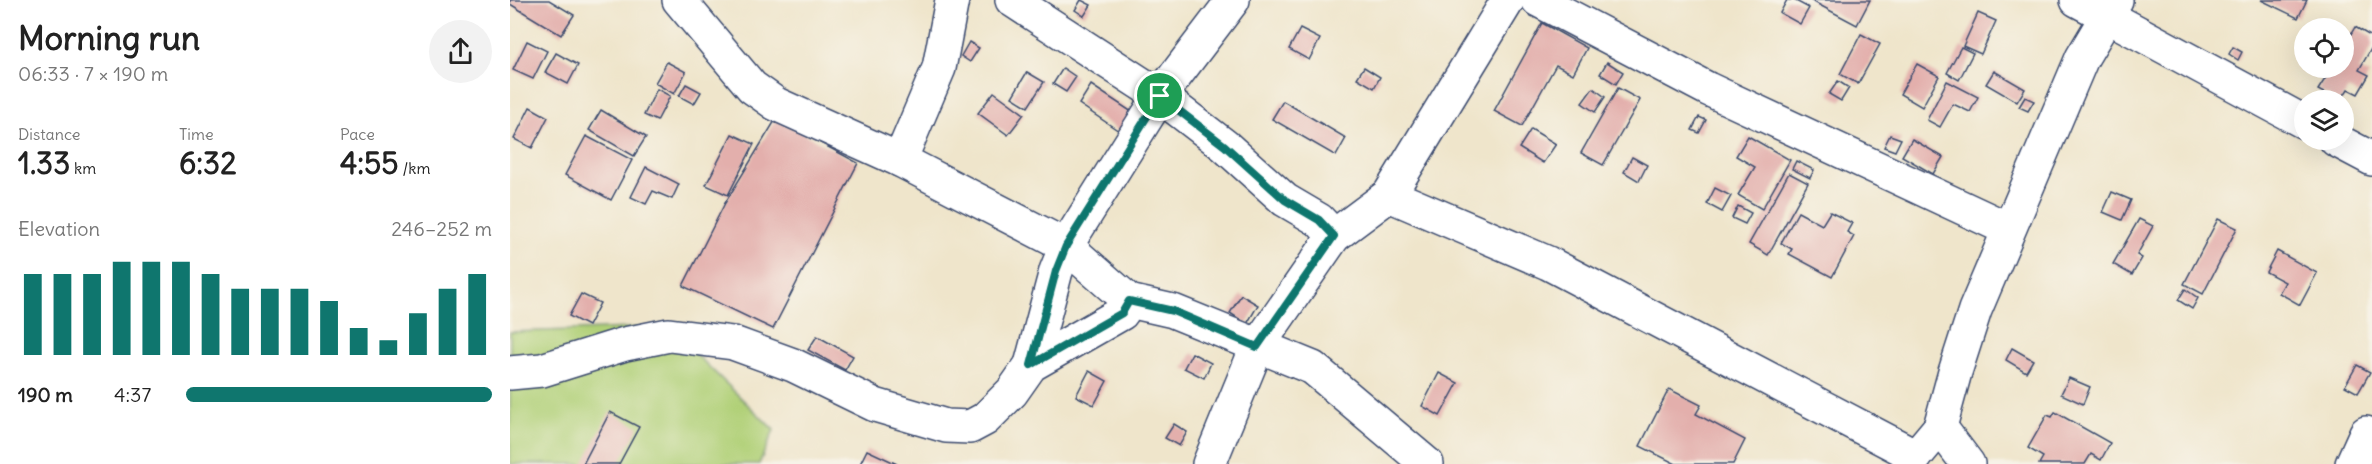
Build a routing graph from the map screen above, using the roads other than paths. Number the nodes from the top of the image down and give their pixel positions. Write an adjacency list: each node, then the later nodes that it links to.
1 (679, 0): 13 (street)
2 (951, 0): 13 (street)
3 (1012, 0): 9 (street)
4 (1233, 0): 9 (street)
5 (1538, 0): 15 (street)
6 (2077, 0): 8 (street)
7 (1499, 2): 14 (street)
8 (2111, 8): 10 (street); 15 (street)
9 (1160, 96): 16 (street); 17 (street)
10 (2294, 116)
11 (2354, 150): 12 (street)
12 (2372, 159)
13 (900, 160): 17 (street)
14 (1389, 195): 16 (street); 24 (street)
15 (2008, 229): 22 (street)
16 (1334, 236): 19 (street)
17 (1066, 246): 18 (street); 20 (street)
18 (1129, 301): 19 (street); 20 (street)
19 (1257, 347): 25 (street); 26 (street)
20 (1031, 365): 21 (street)
21 (510, 373)
22 (1940, 427): 24 (street); 27 (street)
23 (2372, 436): 28 (street)
24 (1912, 460)
25 (1209, 464)
26 (1427, 464)
27 (1968, 464)
28 (2352, 464)

